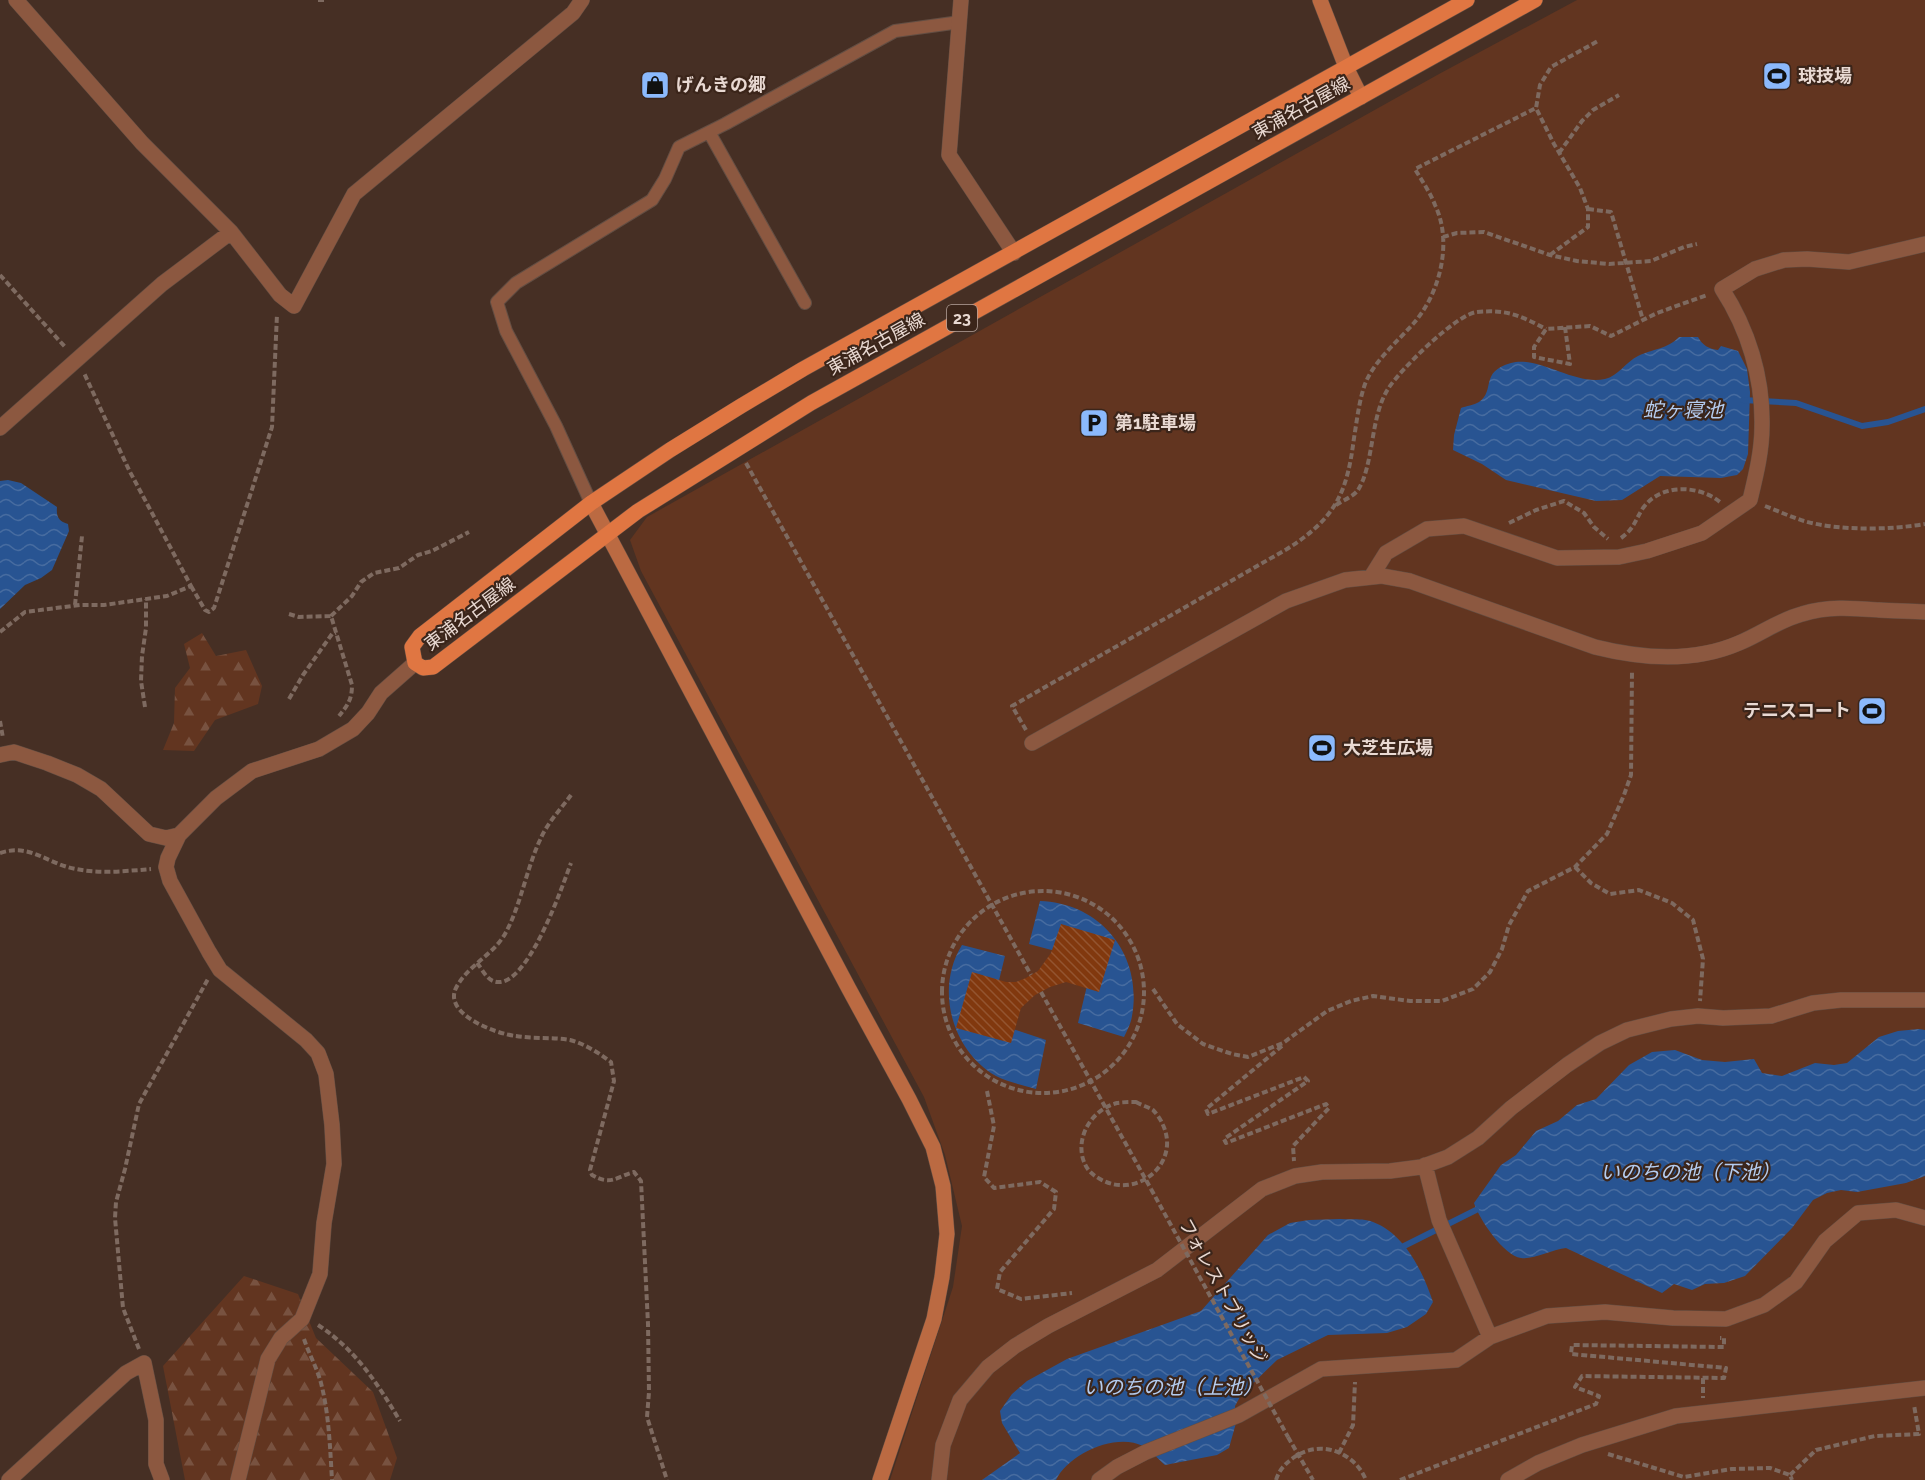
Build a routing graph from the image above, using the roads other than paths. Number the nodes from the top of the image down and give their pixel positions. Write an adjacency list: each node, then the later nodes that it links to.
1 (16, 0): 11 (street)
2 (582, 0): 11 (street)
3 (961, 0): 7 (street)
4 (1320, 0): 8 (street)
5 (1467, 0): 8 (main road, 東浦名古屋線 / 23)
6 (1535, 0): 9 (main road, 東浦名古屋線 / 23)
7 (960, 22): 10 (lane); 13 (street)
8 (1347, 67): 9 (street); 13 (main road, 東浦名古屋線 / 23)
9 (1361, 97): 17 (main road, 東浦名古屋線 / 23)
10 (709, 132): 14 (lane); 16 (lane)
11 (231, 232): 15 (street)
12 (1925, 244): 18 (street)
13 (1014, 253): 16 (main road, 東浦名古屋線 / 23)
14 (805, 303)
15 (0, 428)
16 (591, 503): 17 (street); 20 (main road, 東浦名古屋線 / 23)
17 (607, 534): 20 (main road, 東浦名古屋線 / 23); 32 (street)
18 (1371, 577): 19 (street); 21 (street)
19 (1925, 612)
20 (416, 663): 23 (street)
21 (1032, 743)
22 (0, 755): 23 (street)
23 (179, 835): 31 (street)
24 (1925, 1000): 25 (street)
25 (1425, 1165): 27 (street); 33 (street)
26 (1925, 1218): 27 (street)
27 (1490, 1336): 34 (street)
28 (1918, 1389): 35 (street)
29 (9, 1480): 30 (street)
30 (162, 1480)
31 (238, 1480)
32 (880, 1480)
33 (939, 1480)
34 (1099, 1480)
35 (1508, 1480)

